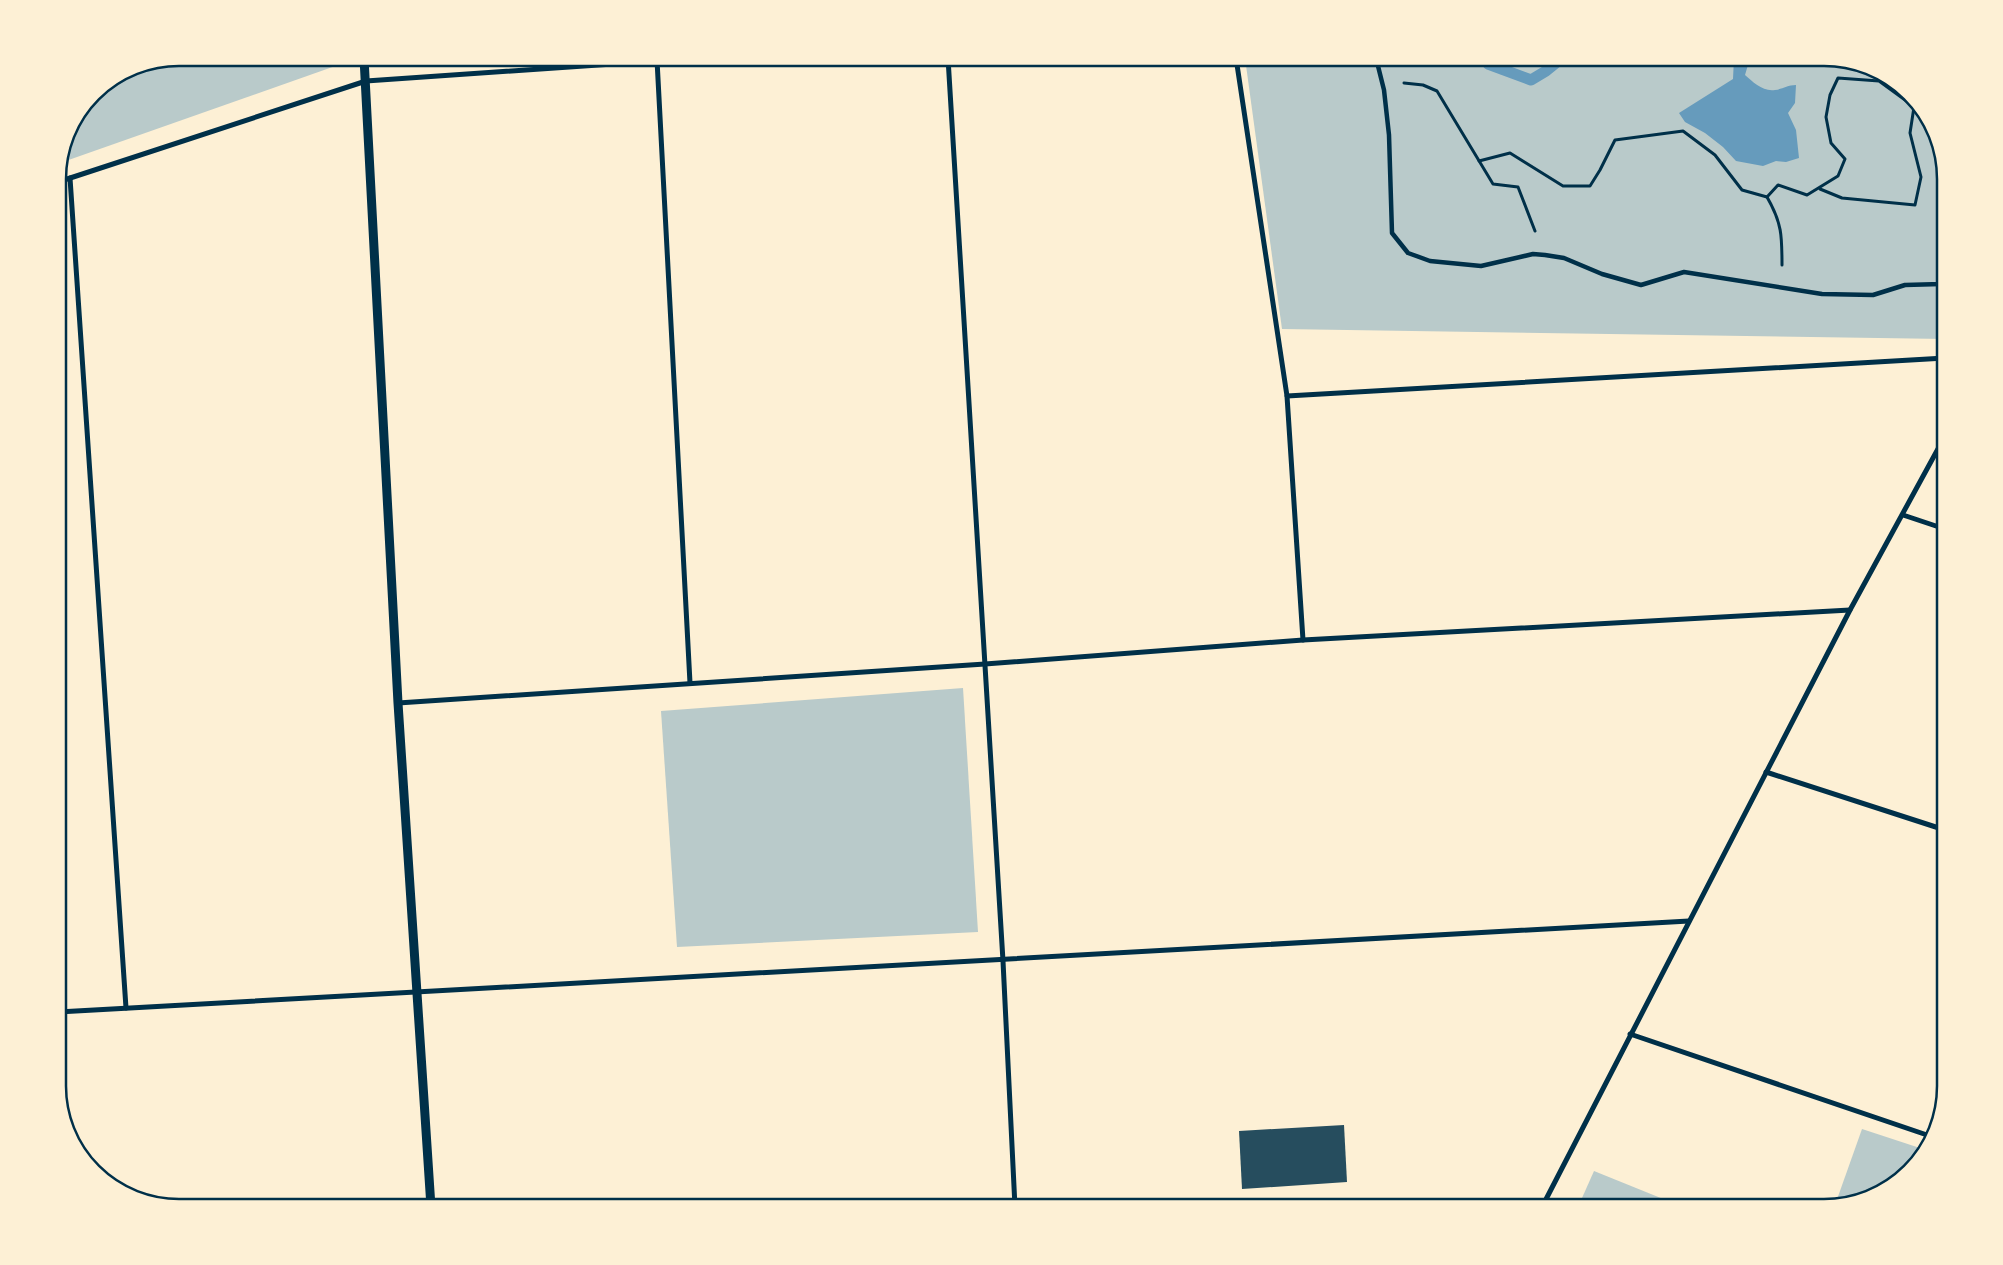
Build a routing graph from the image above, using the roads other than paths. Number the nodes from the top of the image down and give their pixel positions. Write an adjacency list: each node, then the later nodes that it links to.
1 (365, 66): 7 (street)
2 (570, 66): 7 (street)
3 (657, 66): 19 (street)
4 (948, 66): 18 (street)
5 (1237, 66): 12 (street)
6 (1378, 66): 10 (street)
7 (366, 80): 8 (street); 20 (street)
8 (70, 178): 9 (street); 26 (street)
9 (66, 179)
10 (1937, 284)
11 (1937, 359): 12 (street)
12 (1288, 396): 17 (street)
13 (1937, 453): 14 (street)
14 (1903, 515): 15 (street); 16 (street)
15 (1937, 526)
16 (1850, 610): 17 (street); 21 (street)
17 (1303, 640): 18 (street)
18 (985, 664): 19 (street); 24 (street)
19 (690, 683): 20 (street)
20 (398, 703): 25 (street)
21 (1766, 772): 22 (street); 23 (street)
22 (1937, 827)
23 (1689, 921): 24 (street); 28 (street)
24 (1003, 960): 25 (street); 31 (street)
25 (418, 991): 26 (street); 30 (street)
26 (126, 1008): 27 (street)
27 (66, 1012)
28 (1630, 1034): 29 (street); 32 (street)
29 (1925, 1134)
30 (430, 1199)
31 (1015, 1199)
32 (1547, 1199)

